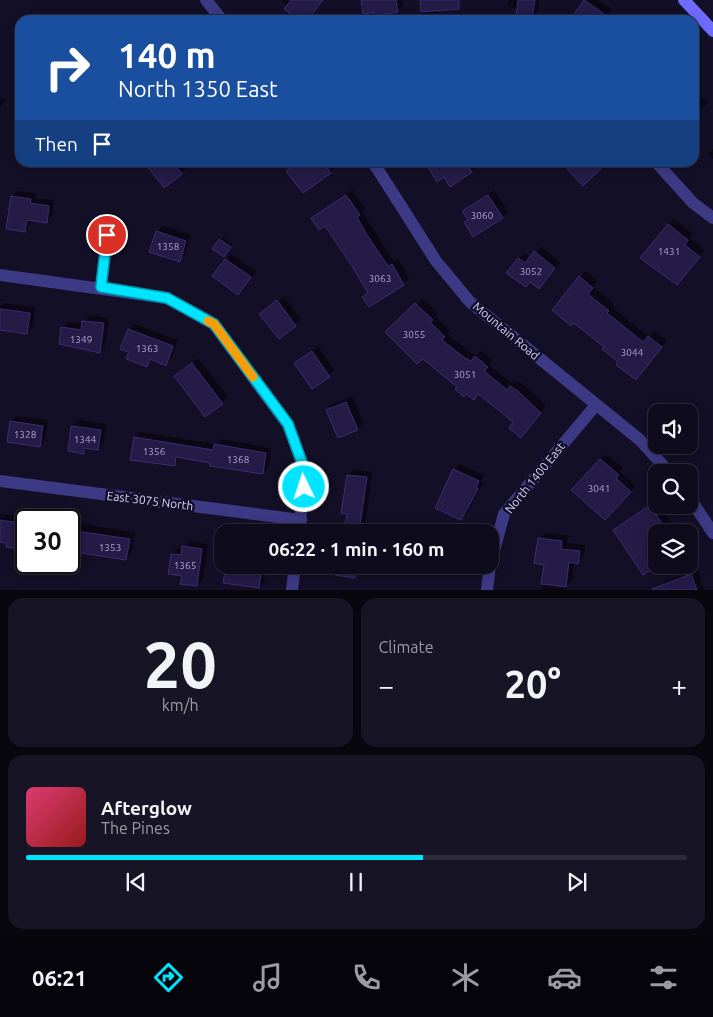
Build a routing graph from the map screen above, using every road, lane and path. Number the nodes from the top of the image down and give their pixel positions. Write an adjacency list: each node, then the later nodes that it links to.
1 (206, 0): 3 (street)
2 (684, 0): 4 (main road)
3 (218, 15)
4 (698, 15)
5 (699, 16): 6 (main road)
6 (713, 31)
7 (377, 167): 13 (street, Mountain Road)
8 (661, 167): 9 (street)
9 (713, 218)
10 (109, 221): 12 (street)
11 (0, 274): 12 (street)
12 (101, 287): 18 (street)
13 (596, 405): 14 (street, Mountain Road); 22 (street, North 1400 East)
14 (662, 464)
15 (0, 481): 17 (street, East 3075 North)
16 (698, 510): 19 (street)
17 (287, 524)
18 (300, 524)
19 (713, 533)
20 (294, 574): 21 (street)
21 (292, 590)
22 (487, 590)

